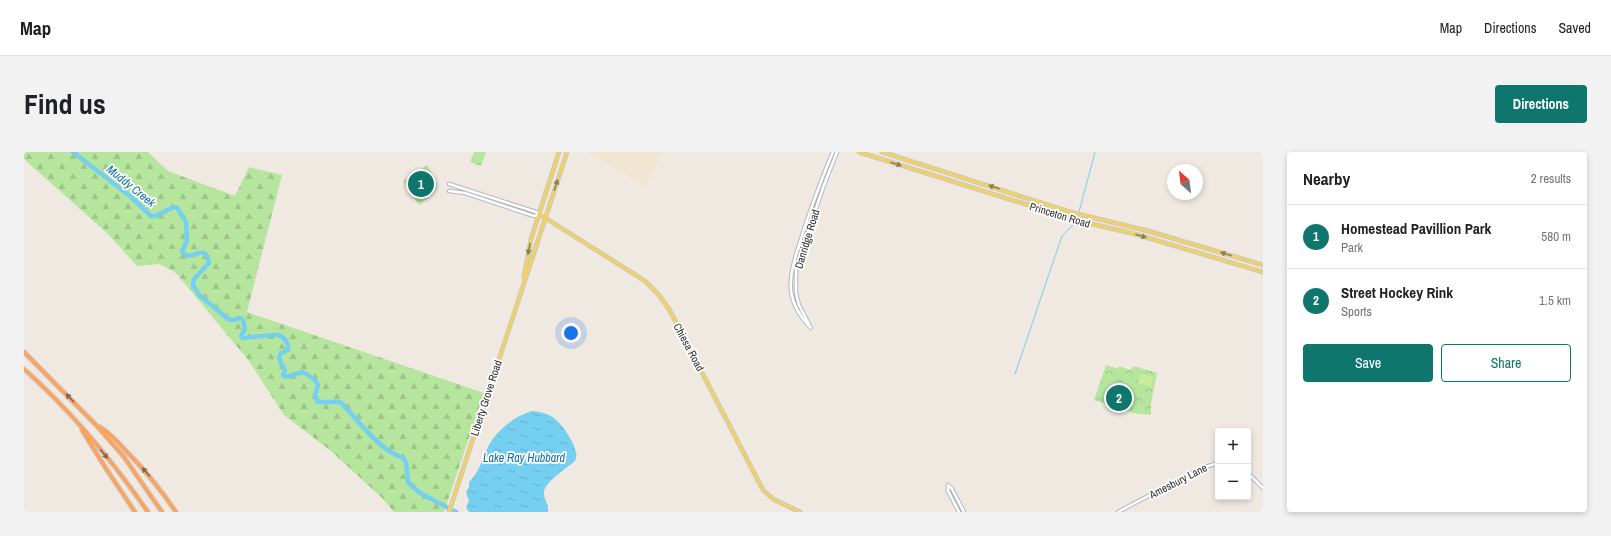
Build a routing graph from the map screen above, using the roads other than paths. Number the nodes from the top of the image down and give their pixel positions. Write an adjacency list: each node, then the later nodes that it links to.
1 (559, 152): 14 (main road, Liberty Grove Road)
2 (567, 152): 15 (main road, Liberty Grove Road, one-way to 2)
3 (833, 152): 4 (street, Danridge Road)
4 (837, 152)
5 (859, 152): 10 (main road, Princeton Road, one-way to 10)
6 (882, 152): 9 (main road, Princeton Road, one-way to 6)
7 (449, 184): 14 (street)
8 (448, 191): 14 (street)
9 (1018, 194): 10 (main road); 11 (main road, Princeton Road)
10 (1016, 202): 12 (main road, Princeton Road)
11 (1038, 202): 12 (main road); 13 (main road, Princeton Road)
12 (1036, 208): 16 (main road, Princeton Road)
13 (1070, 212): 16 (main road); 17 (main road, Princeton Road)
14 (539, 215): 15 (main road, Chiesa Road); 23 (main road, Liberty Grove Road, one-way to 23)
15 (544, 217): 23 (main road, Liberty Grove Road); 36 (main road, Chiesa Road)
16 (1068, 218): 18 (main road, Princeton Road)
17 (1121, 224): 18 (main road); 19 (main road, Princeton Road)
18 (1120, 230): 20 (main road, Princeton Road, one-way to 20)
19 (1197, 245): 20 (main road); 21 (main road, Princeton Road, one-way to 19)
20 (1195, 251): 22 (main road, Princeton Road)
21 (1263, 265)
22 (1263, 272)
23 (523, 284): 35 (main road, Liberty Grove Road)
24 (24, 352): 27 (highway, one-way to 24)
25 (24, 369): 26 (highway)
26 (79, 424): 31 (highway); 32 (highway, one-way to 32)
27 (97, 426): 33 (highway); 34 (highway, one-way to 27)
28 (1215, 464): 39 (street, Amesbury Lane)
29 (1251, 476): 30 (street)
30 (1263, 488)
31 (135, 512)
32 (148, 512)
33 (162, 512)
34 (176, 512)
35 (449, 512)
36 (800, 512)
37 (959, 512): 38 (street)
38 (964, 512)
39 (1118, 512)

